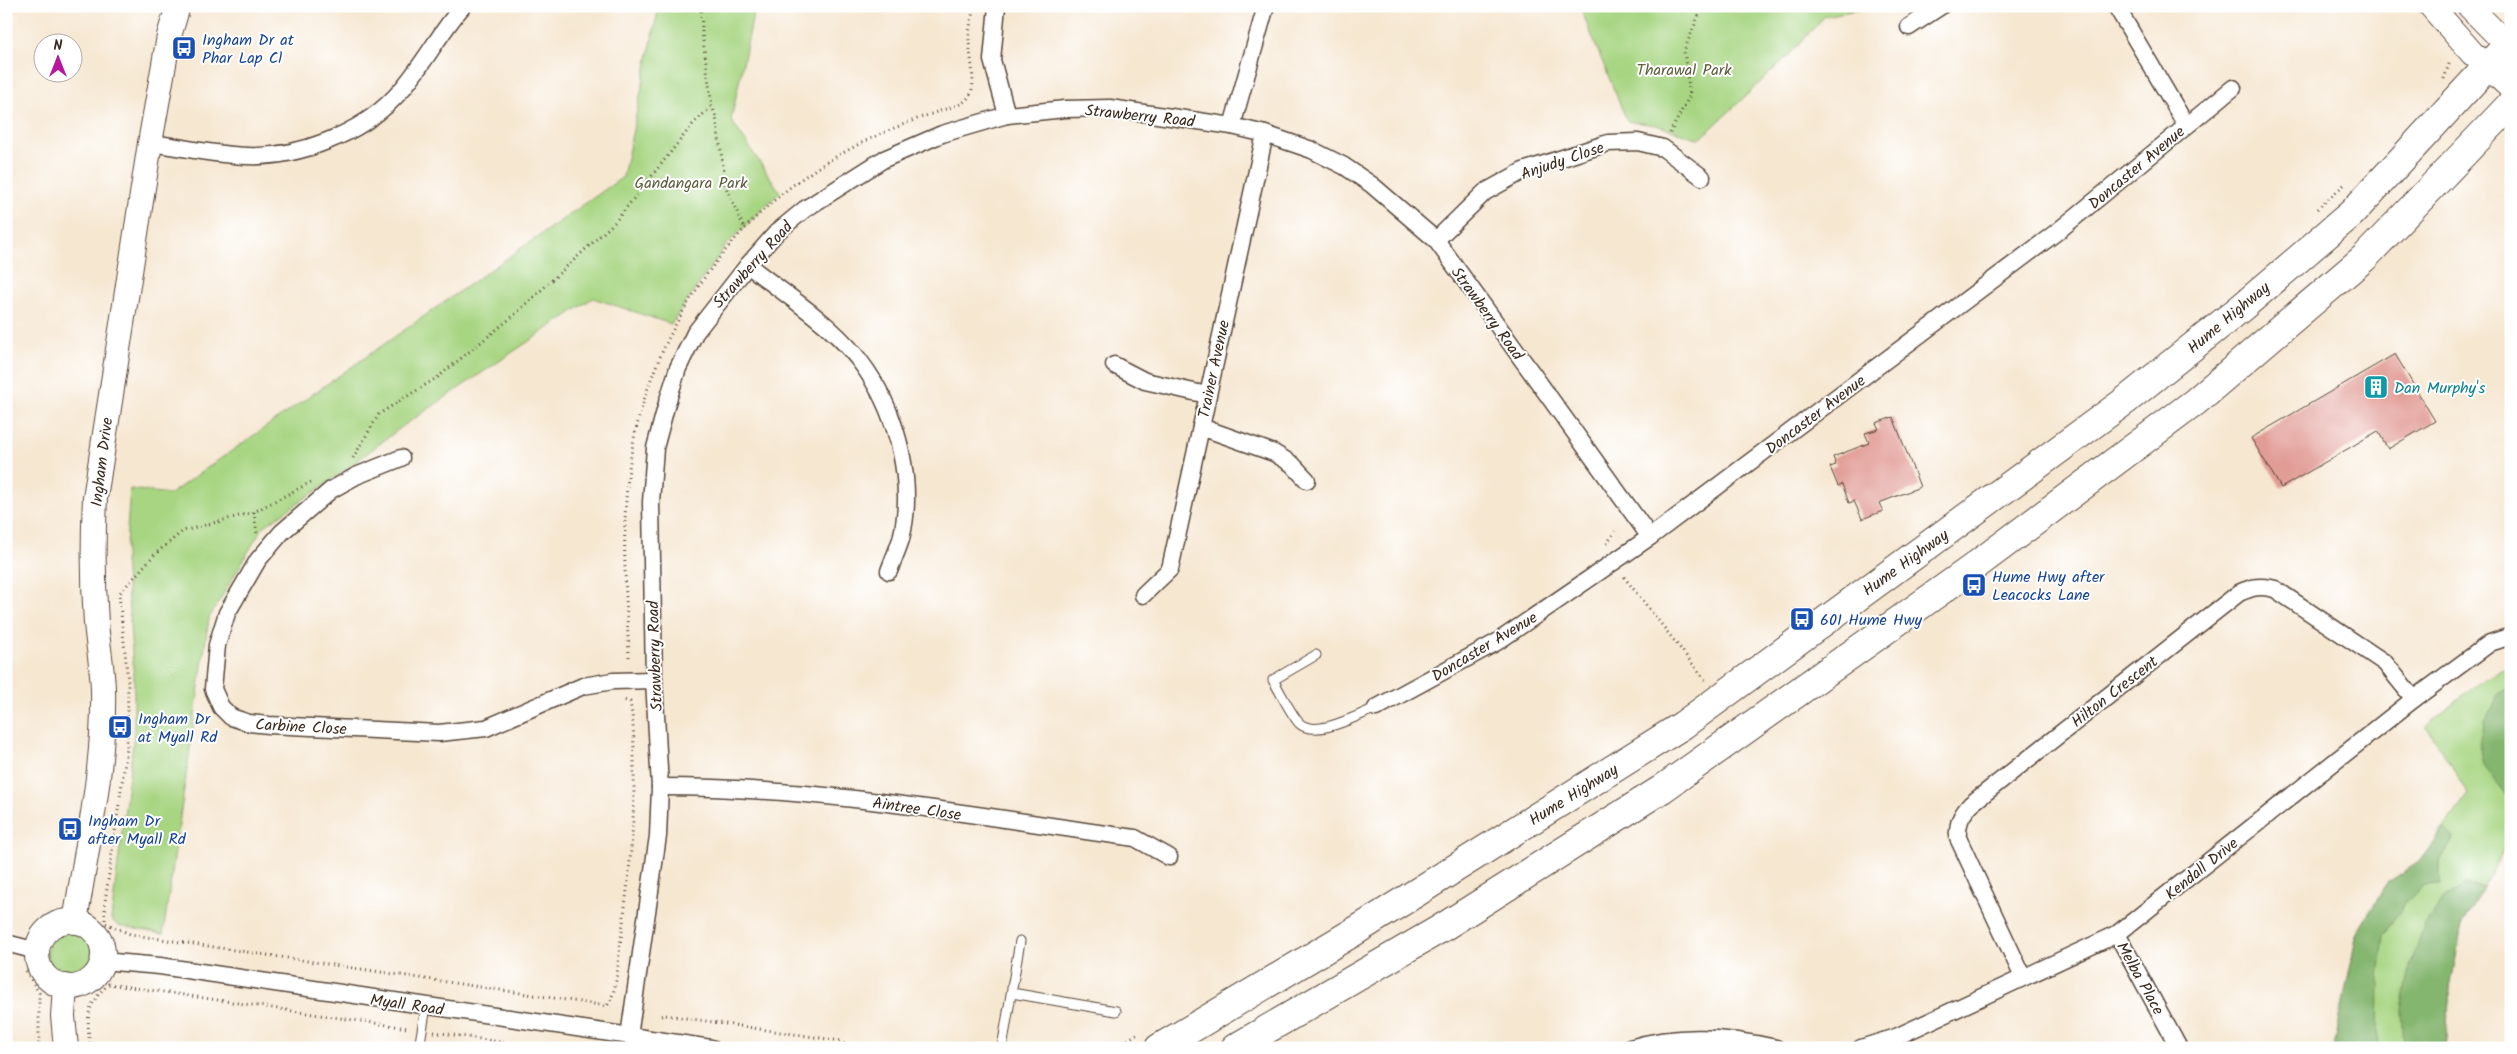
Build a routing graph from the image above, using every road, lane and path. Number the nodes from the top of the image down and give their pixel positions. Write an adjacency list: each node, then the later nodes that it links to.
1 (178, 6): 25 (street, Ingham Drive)
2 (464, 6): 25 (street)
3 (702, 6): 20 (path)
4 (974, 6): 20 (path)
5 (998, 6): 21 (street)
6 (1266, 6): 23 (street)
7 (1941, 6): 12 (street)
8 (2116, 6): 22 (street)
9 (2431, 6): 15 (street)
10 (2469, 6): 13 (street)
11 (1702, 7): 26 (path)
12 (1909, 27)
13 (2510, 45): 15 (highway, Hume Highway)
14 (2450, 63): 16 (path)
15 (2488, 67): 18 (street); 73 (highway, Hume Highway)
16 (2441, 84)
17 (2233, 88): 22 (street, Doncaster Avenue)
18 (2511, 88)
19 (2511, 104): 83 (highway)
20 (712, 106): 36 (path)
21 (1007, 115): 23 (street, Strawberry Road); 31 (street, Strawberry Road)
22 (2186, 125): 41 (street, Doncaster Avenue)
23 (1232, 126): 24 (street, Strawberry Road)
24 (1265, 134): 30 (street, Strawberry Road); 33 (street, Trainer Avenue)
25 (150, 143): 58 (street, Ingham Drive)
26 (1663, 148): 27 (street, Anjudy Close); 30 (street, Anjudy Close)
27 (1702, 177)
28 (2348, 181): 29 (path)
29 (2312, 214)
30 (1436, 240): 41 (street, Strawberry Road)
31 (748, 265): 44 (street); 50 (street, Strawberry Road)
32 (1114, 365): 33 (street)
33 (1207, 395): 34 (street, Trainer Avenue)
34 (1200, 427): 38 (street); 46 (street, Trainer Avenue)
35 (401, 458): 50 (street, Carbine Close)
36 (352, 461)
37 (319, 478): 39 (path)
38 (1307, 480)
39 (254, 512): 42 (path); 53 (path)
40 (1615, 531): 43 (path)
41 (1650, 538): 55 (street, Doncaster Avenue)
42 (252, 542)
43 (1606, 545)
44 (890, 571)
45 (1618, 580): 51 (path)
46 (1144, 595)
47 (2511, 636): 54 (street, Kendall Drive)
48 (1316, 655): 55 (lane)
49 (1714, 676): 51 (path)
50 (654, 680): 56 (street, Strawberry Road)
51 (1706, 682): 52 (path)
52 (1698, 687)
53 (616, 698)
54 (2414, 699): 59 (street, Kendall Drive); 65 (street, Hilton Crescent)
55 (1376, 708)
56 (660, 787): 57 (street, Aintree Close); 72 (street, Strawberry Road)
57 (1169, 857)
58 (75, 922): 62 (street); 63 (street)
59 (2117, 934): 65 (street, Kendall Drive); 87 (street, Melba Place)
60 (1020, 941): 67 (lane)
61 (6, 943): 62 (street)
62 (37, 951): 66 (street)
63 (102, 961): 66 (street); 68 (street, Myall Road)
64 (26, 971): 75 (path)
65 (2023, 977): 86 (street, Kendall Drive)
66 (65, 986): 76 (street)
67 (1012, 993): 69 (lane); 81 (lane)
68 (426, 1007): 71 (lane); 72 (street, Myall Road)
69 (1116, 1011)
70 (661, 1016): 80 (path)
71 (422, 1030): 77 (path); 78 (lane); 79 (path)
72 (629, 1036): 74 (street, Myall Road)
73 (1154, 1038): 82 (path)
74 (701, 1047)
75 (39, 1048)
76 (66, 1048)
77 (90, 1048)
78 (419, 1048)
79 (540, 1048)
80 (890, 1048)
81 (1002, 1048)
82 (1115, 1048)
83 (1235, 1048)
84 (1630, 1048): 85 (street)
85 (1776, 1048)
86 (1861, 1048)
87 (2179, 1048)

